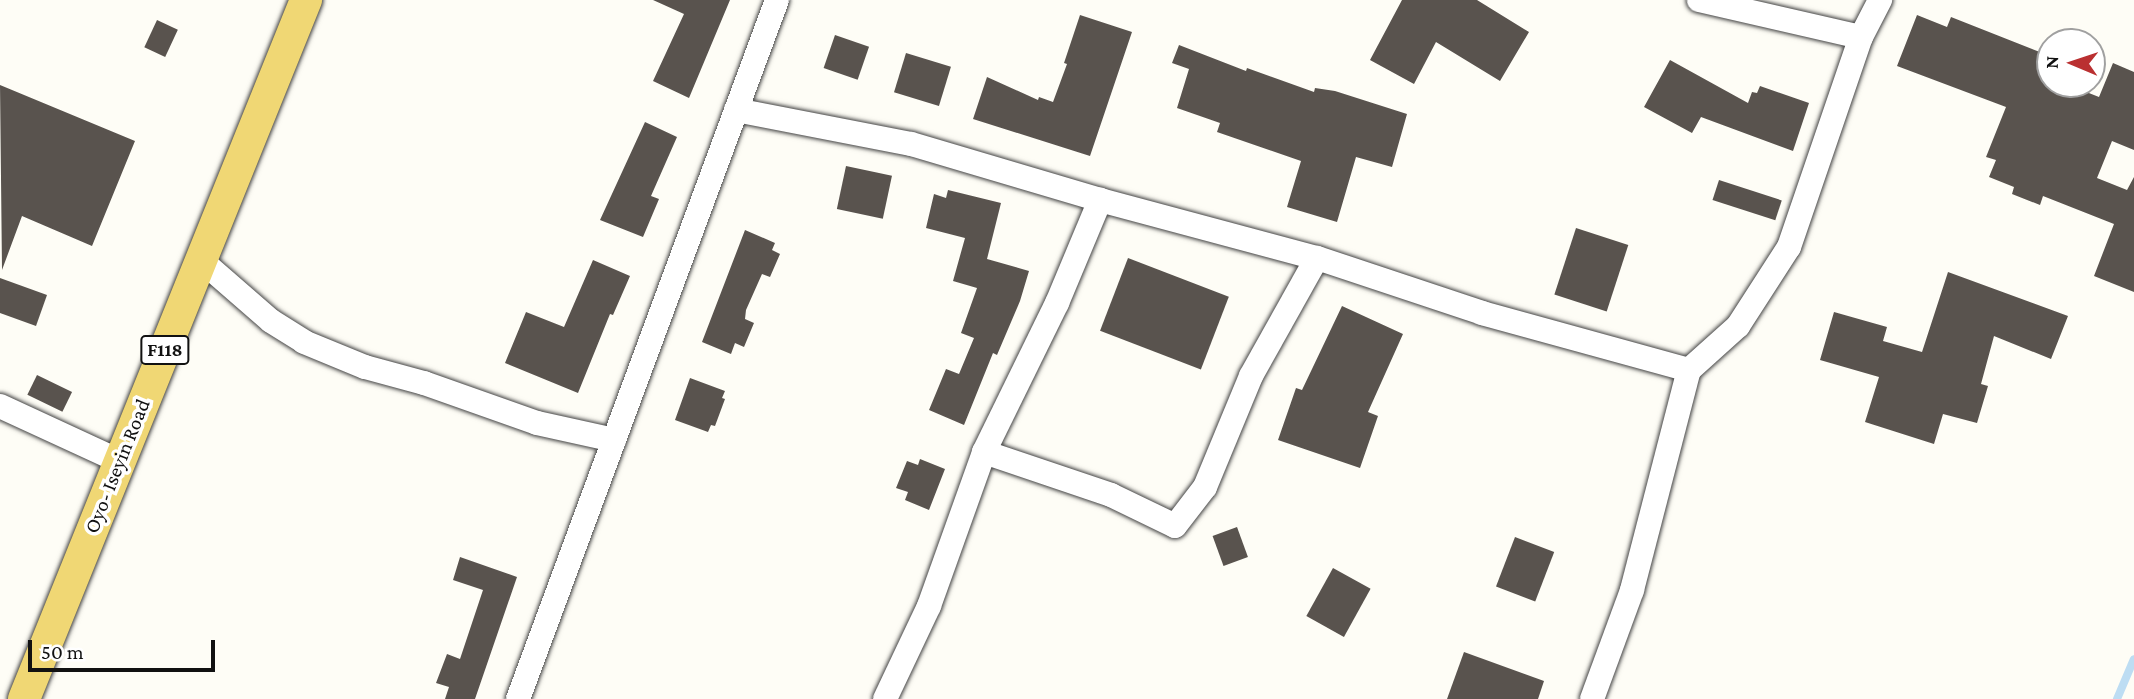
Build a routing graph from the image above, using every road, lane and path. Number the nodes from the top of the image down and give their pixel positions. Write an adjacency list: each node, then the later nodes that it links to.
1 (306, 0): 9 (main road, Oyo- Iseyin Road / F118)
2 (778, 0): 6 (street)
3 (1699, 0): 5 (street)
4 (1880, 0): 5 (street)
5 (1861, 37): 10 (street)
6 (736, 110): 7 (street); 12 (street)
7 (1100, 200): 8 (street); 13 (street)
8 (1317, 258): 10 (street); 13 (street)
9 (202, 261): 12 (street); 14 (main road, Oyo- Iseyin Road / F118)
10 (1689, 370): 18 (street)
11 (0, 406): 14 (street)
12 (614, 440): 16 (street)
13 (984, 452): 17 (street)
14 (119, 461): 15 (main road, Oyo- Iseyin Road / F118)
15 (24, 699)
16 (518, 699)
17 (885, 699)
18 (1592, 699)

